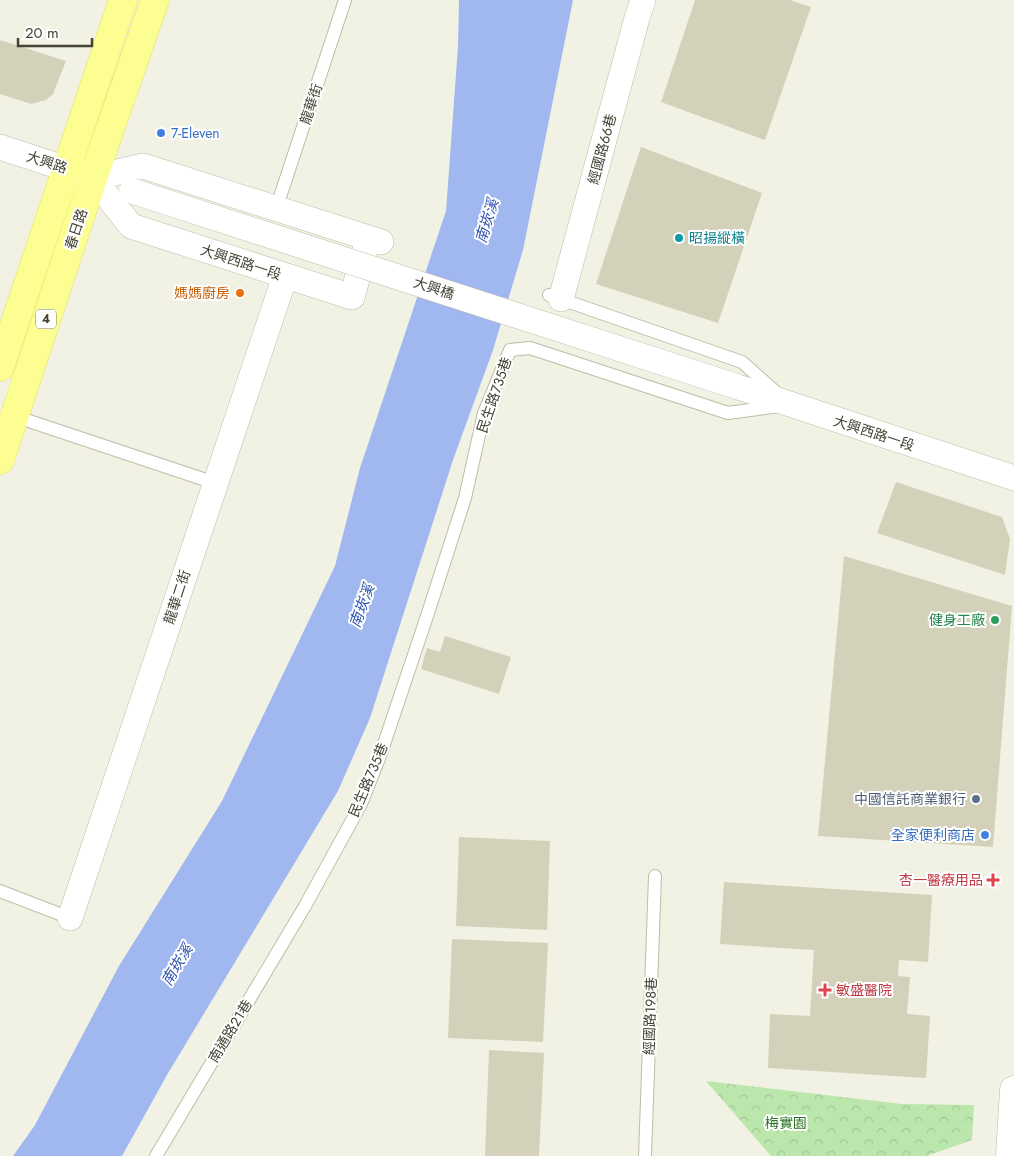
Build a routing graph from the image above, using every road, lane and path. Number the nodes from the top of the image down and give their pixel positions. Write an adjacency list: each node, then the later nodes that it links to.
1 (123, 0): 6 (main road, 春日路 / 4)
2 (155, 0): 7 (main road, 春日路 / 4)
3 (345, 0): 8 (lane, 龍華街)
4 (644, 0): 10 (street, 經國路66巷)
5 (0, 146): 6 (street, 大興路)
6 (65, 168): 7 (street, 大興路); 11 (main road, 春日路 / 4)
7 (93, 178): 8 (street, 大興西路一段); 9 (street, 大興西路一段); 12 (street, 大興橋, bridge); 14 (main road, 春日路 / 4)
8 (276, 209): 9 (street, 大興西路一段)
9 (285, 276): 17 (street, 龍華二街)
10 (555, 297): 13 (lane)
11 (0, 366)
12 (735, 386): 13 (street, 大興西路一段)
13 (789, 405): 16 (street, 大興西路一段); 20 (lane, 民生路735巷)
14 (14, 416): 15 (main road, 春日路 / 4); 17 (lane)
15 (0, 460)
16 (1014, 478)
17 (215, 483): 21 (street, 龍華二街)
18 (655, 876): 24 (lane, 經國路198巷)
19 (0, 891): 21 (lane)
20 (305, 906): 23 (lane, 南通路21巷)
21 (70, 918)
22 (1014, 1090): 25 (street)
23 (156, 1156)
24 (645, 1156)
25 (1010, 1156)

